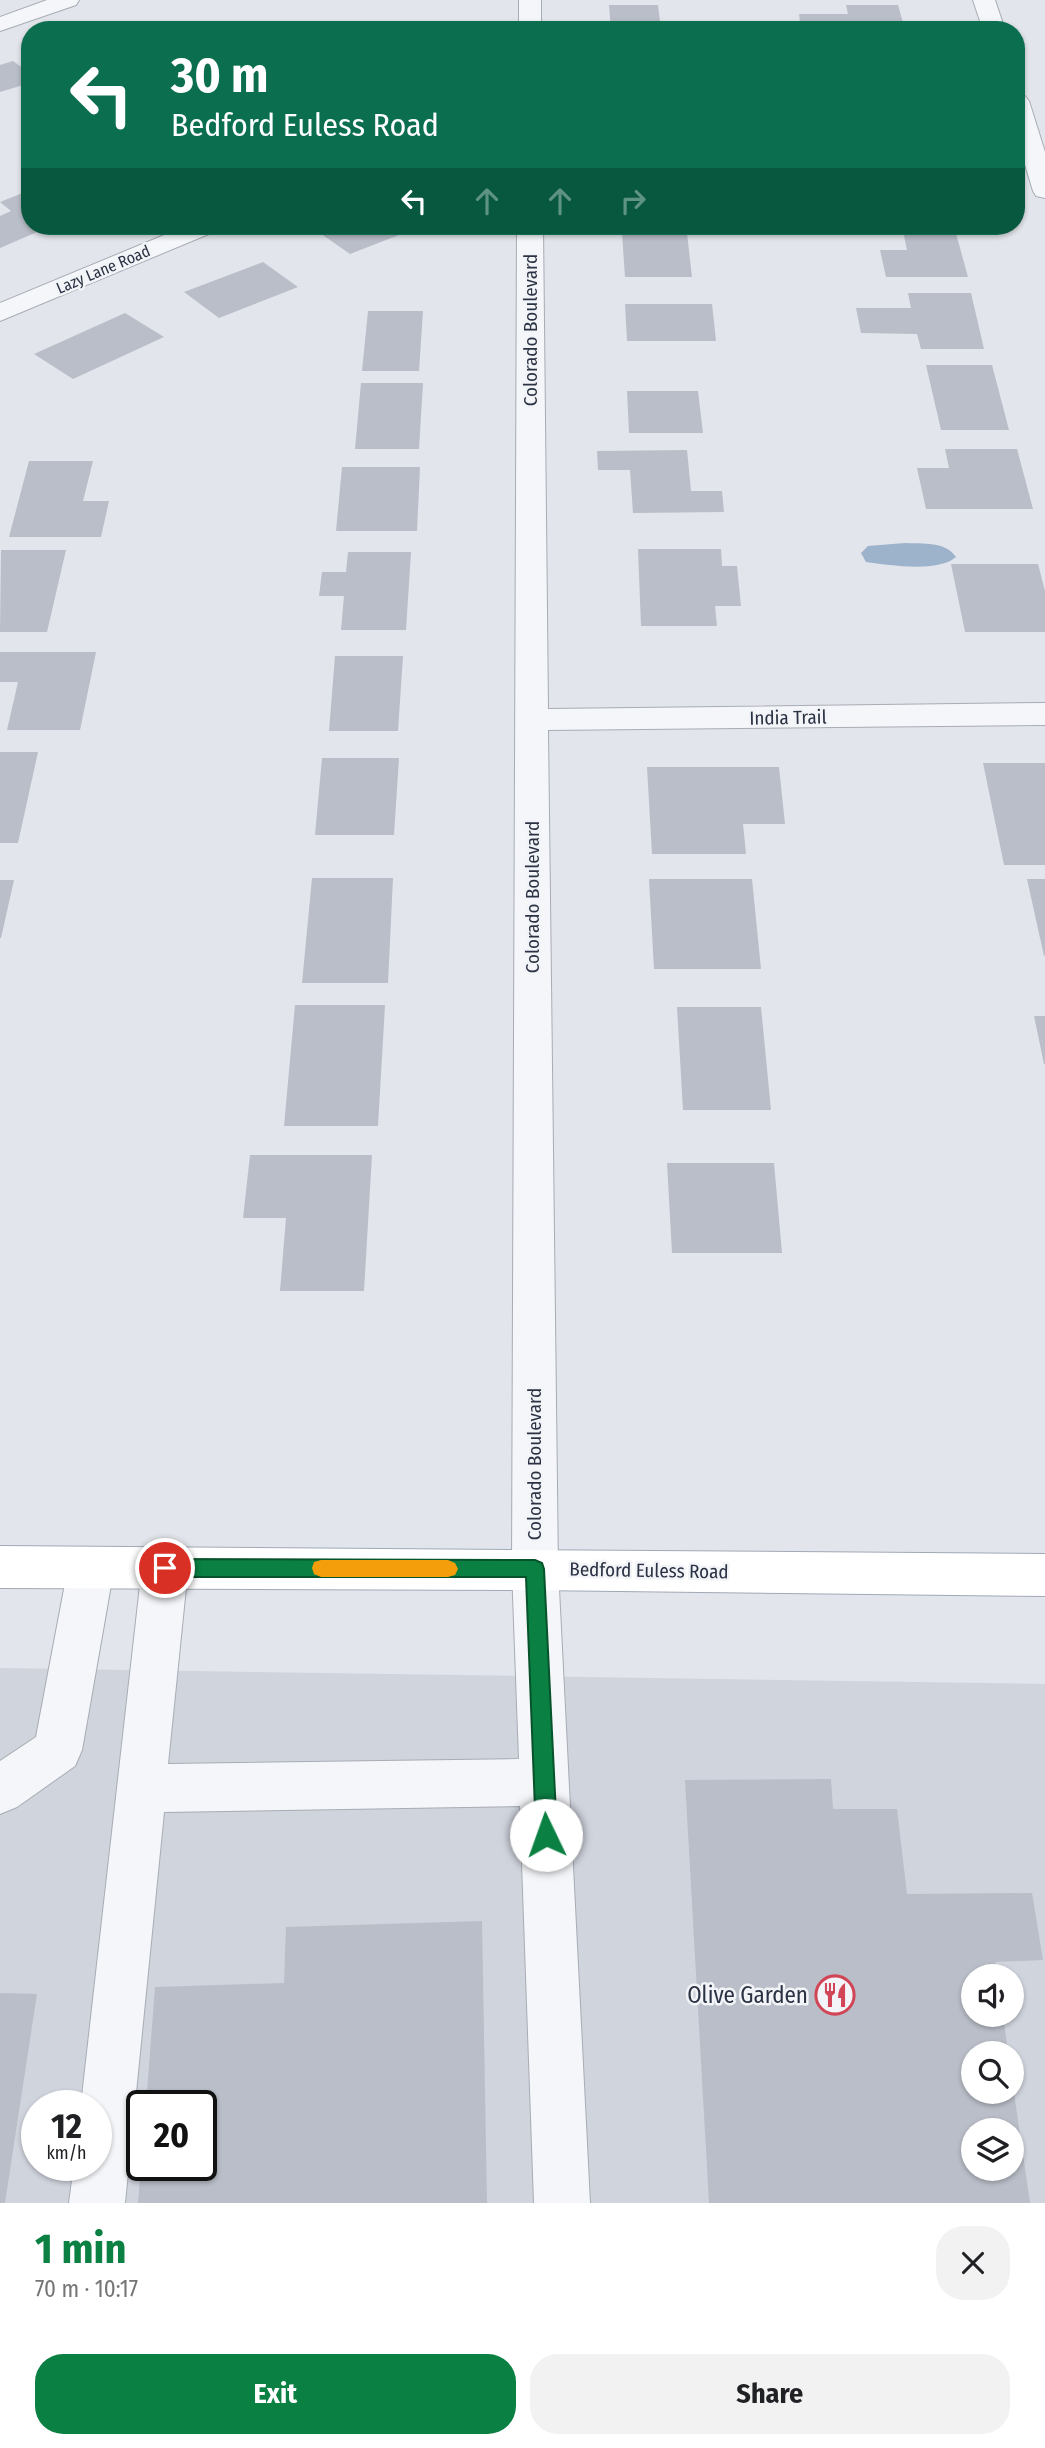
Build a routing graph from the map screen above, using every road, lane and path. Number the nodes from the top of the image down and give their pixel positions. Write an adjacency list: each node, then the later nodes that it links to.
1 (68, 0): 6 (street)
2 (530, 0): 4 (street)
3 (985, 0): 5 (street)
4 (530, 21)
5 (991, 21)
6 (0, 24)
7 (1025, 127): 8 (street)
8 (1045, 191)
9 (186, 235): 11 (street, Lazy Lane Road)
10 (530, 235): 13 (street, Colorado Boulevard)
11 (0, 313)
12 (1045, 714): 13 (street, India Trail)
13 (531, 720): 17 (street, Colorado Boulevard)
14 (0, 1567): 15 (main road, Bedford Euless Road)
15 (91, 1568): 16 (main road, Bedford Euless Road); 21 (street)
16 (165, 1568): 17 (main road, Bedford Euless Road); 20 (street)
17 (535, 1569): 18 (main road, Bedford Euless Road); 19 (street, Colorado Boulevard)
18 (1045, 1575)
19 (544, 1783): 20 (street); 23 (street, Colorado Boulevard)
20 (141, 1788): 22 (street)
21 (0, 1790)
22 (97, 2203)
23 (562, 2203)

